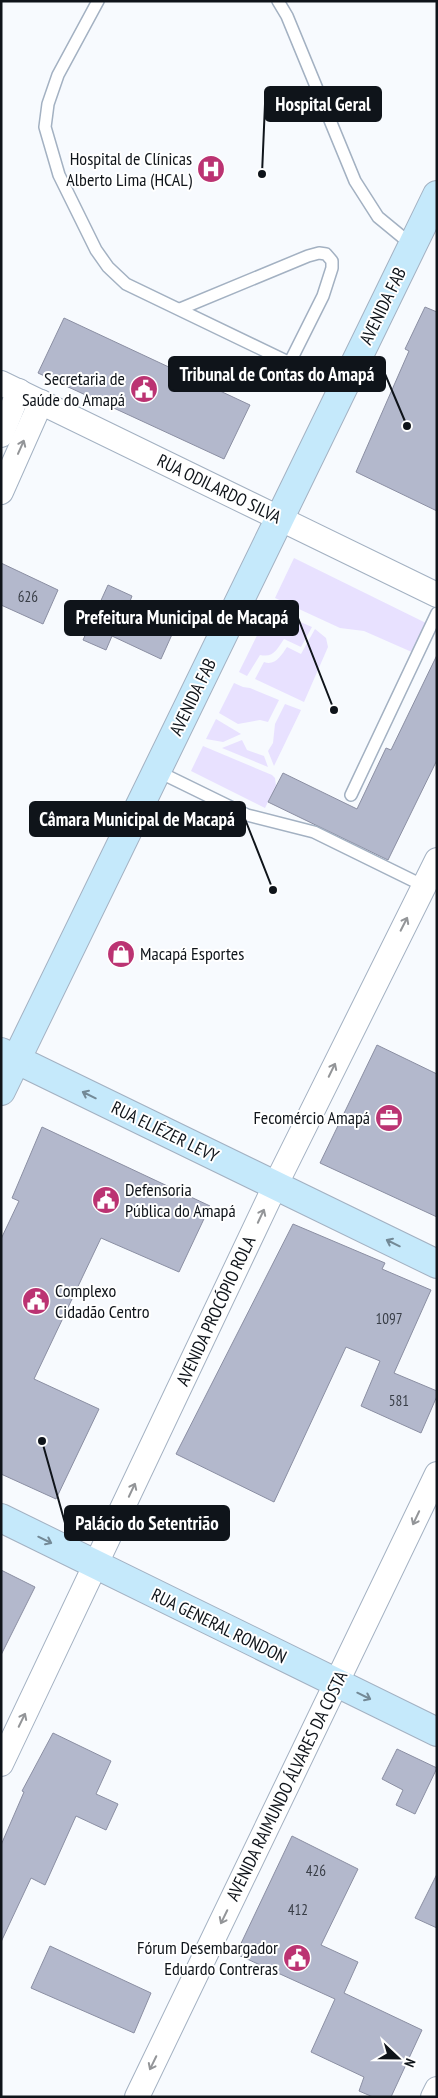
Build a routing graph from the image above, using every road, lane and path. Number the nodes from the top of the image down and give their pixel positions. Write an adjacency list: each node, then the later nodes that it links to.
1 (98, 1): 5 (lane)
2 (278, 1): 4 (lane)
3 (437, 195): 4 (main road, AVENIDA FAB)
4 (412, 245): 8 (main road, AVENIDA FAB)
5 (180, 309): 6 (lane); 6 (lane)
6 (289, 364): 8 (lane)
7 (10, 387): 9 (street, RUA ODILARDO SILVA); 10 (street)
8 (340, 391): 12 (main road, AVENIDA FAB)
9 (40, 402): 11 (street, one-way to 9); 12 (street, RUA ODILARDO SILVA)
10 (1, 435)
11 (1, 492)
12 (280, 520): 13 (street, RUA ODILARDO SILVA); 15 (main road, AVENIDA FAB)
13 (437, 595)
14 (437, 613): 16 (lane)
15 (157, 771): 18 (lane); 19 (main road, AVENIDA FAB)
16 (351, 795)
17 (437, 860): 18 (street, AVENIDA PROCÓPIO ROLA)
18 (424, 886): 21 (street, AVENIDA PROCÓPIO ROLA, one-way to 18)
19 (9, 1056): 20 (main road, AVENIDA FAB); 21 (main road, RUA ELIÉZER LEVY, one-way to 19)
20 (1, 1090)
21 (275, 1186): 22 (main road, RUA ELIÉZER LEVY, one-way to 21); 25 (street, AVENIDA PROCÓPIO ROLA, one-way to 21)
22 (437, 1264)
23 (437, 1474): 26 (street, AVENIDA RAIMUNDO ÁLVARES DA COSTA, one-way to 26)
24 (1, 1518): 25 (main road, RUA GENERAL RONDON, one-way to 25)
25 (96, 1565): 26 (main road, RUA GENERAL RONDON); 28 (street, AVENIDA PROCÓPIO ROLA, one-way to 25)
26 (337, 1684): 27 (main road, RUA GENERAL RONDON, one-way to 27); 30 (street, AVENIDA RAIMUNDO ÁLVARES DA COSTA, one-way to 30)
27 (437, 1732)
28 (1, 1764)
29 (437, 2089): 31 (street)
30 (137, 2097)
31 (433, 2097)

